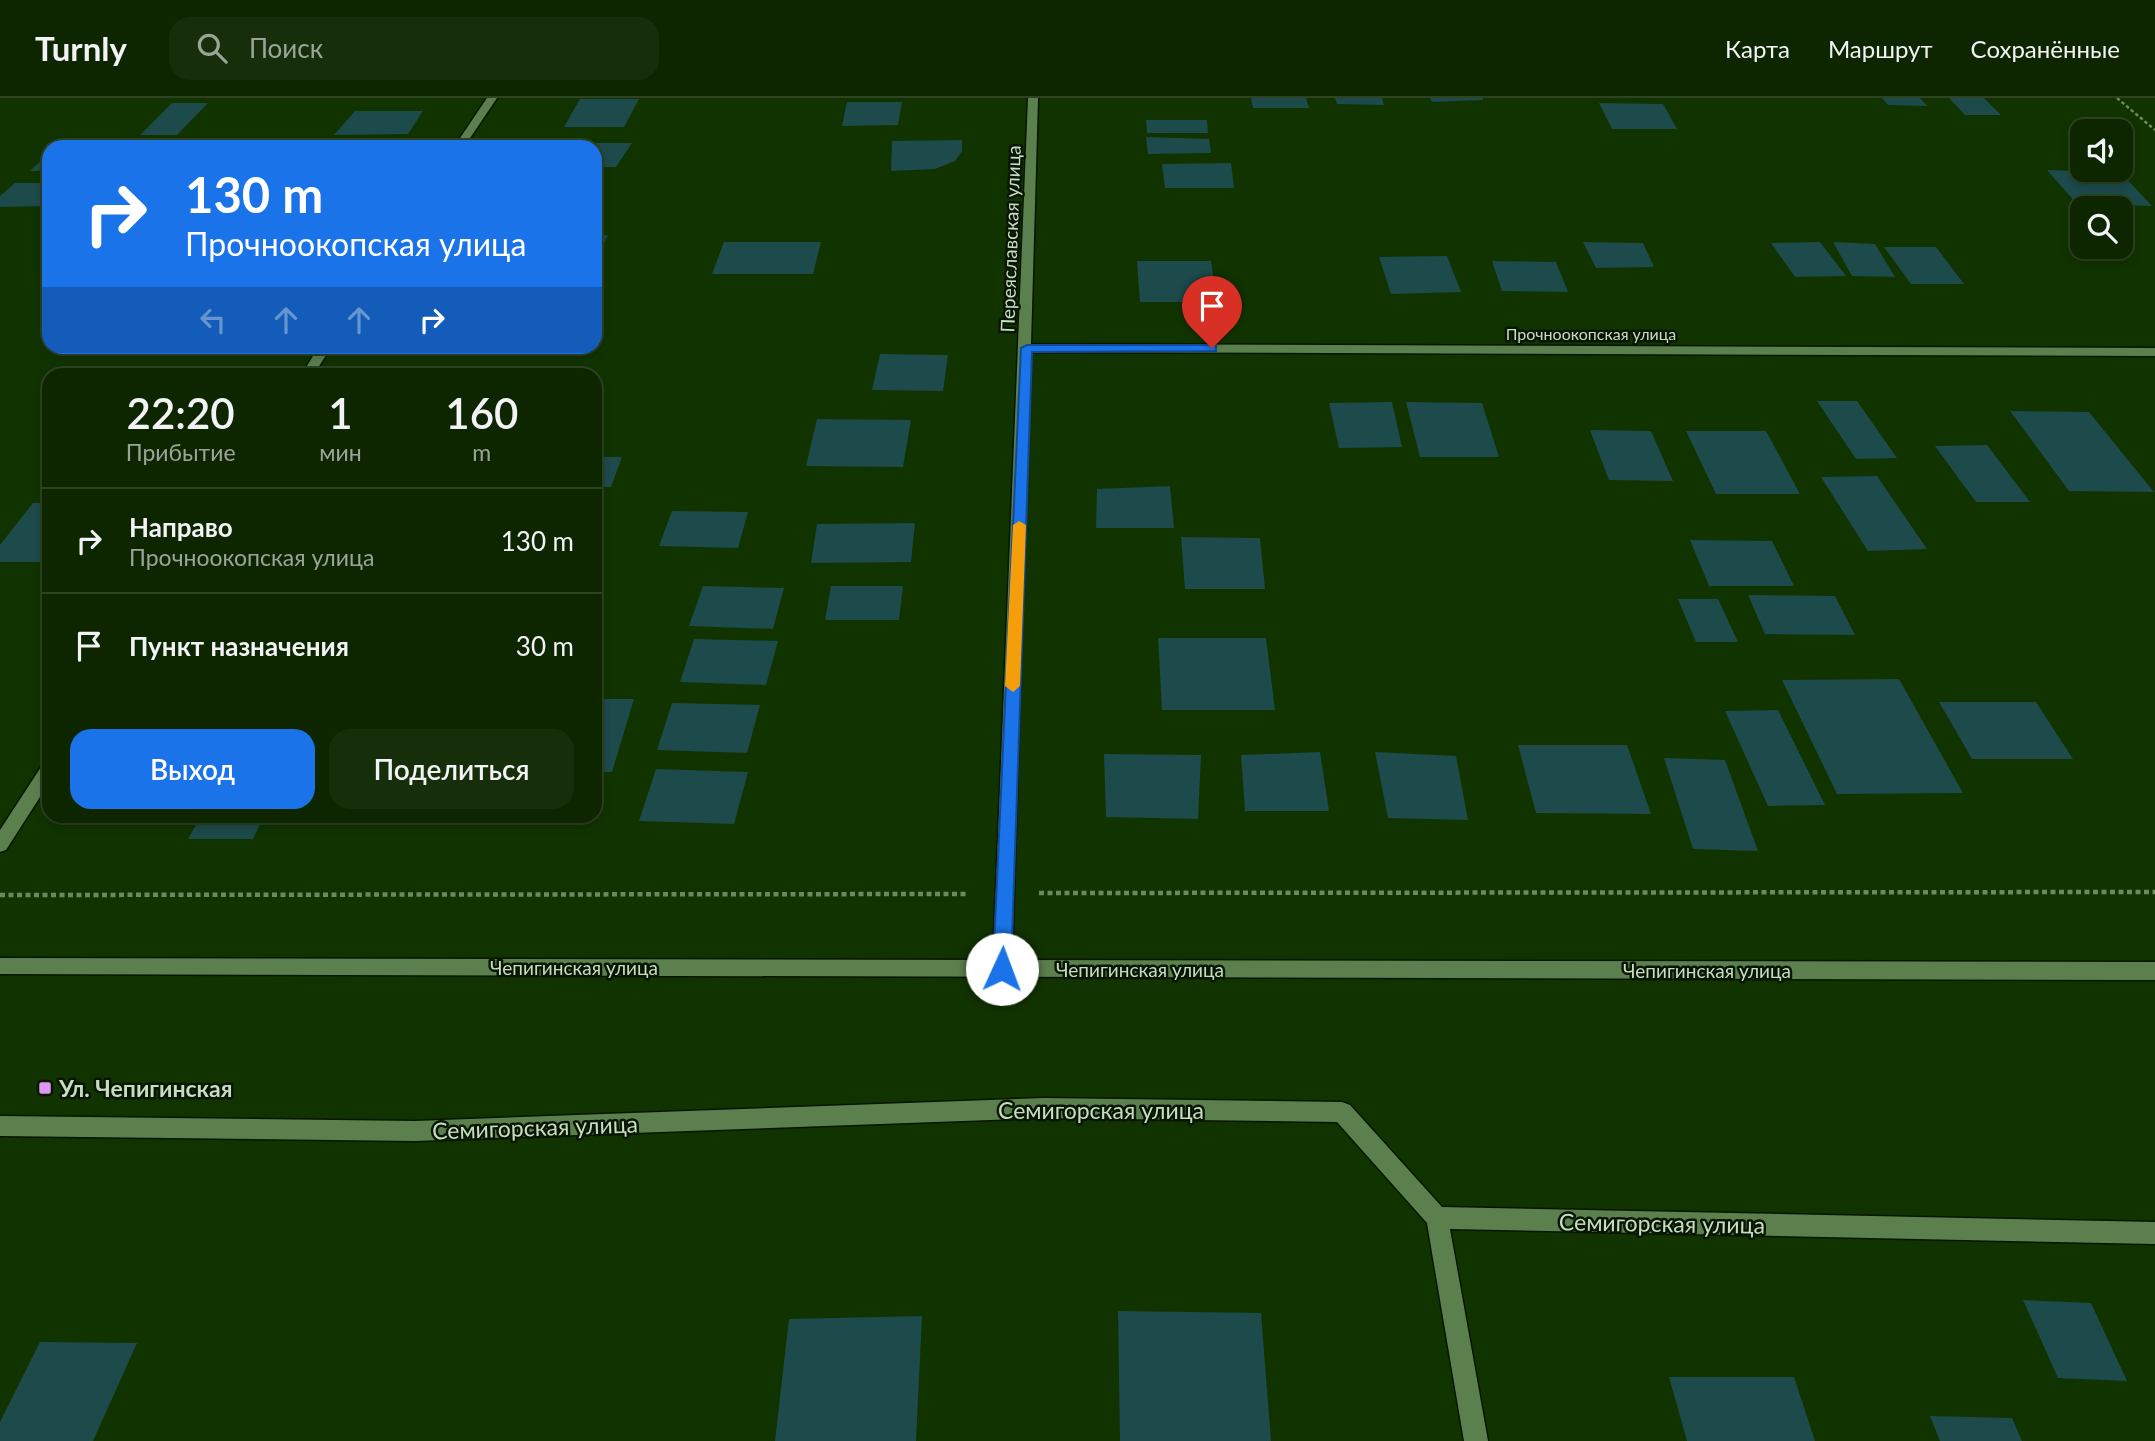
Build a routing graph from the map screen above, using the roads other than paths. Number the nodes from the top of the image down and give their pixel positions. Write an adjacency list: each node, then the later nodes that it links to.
1 (492, 98): 3 (street)
2 (1033, 98): 4 (street, Переяславская улица)
3 (464, 140)
4 (1027, 348): 5 (street, Прочноокопская улица); 9 (street, Переяславская улица)
5 (2155, 352)
6 (42, 780): 7 (street)
7 (0, 845)
8 (0, 966): 9 (street, Чепигинская улица)
9 (1002, 969): 10 (street, Чепигинская улица)
10 (2155, 971)
11 (0, 1126): 12 (street, Семигорская улица)
12 (1437, 1218): 13 (street, Семигорская улица); 14 (street)
13 (2155, 1233)
14 (1476, 1441)

